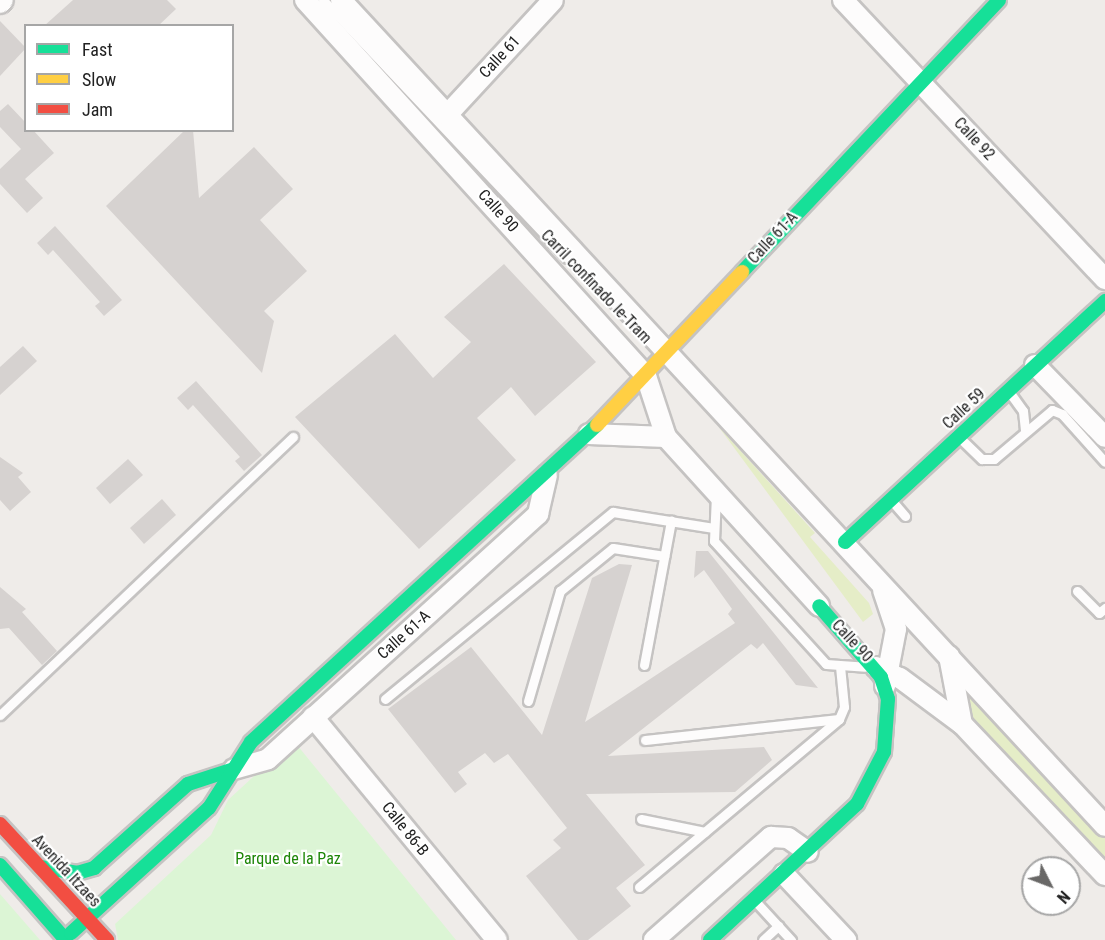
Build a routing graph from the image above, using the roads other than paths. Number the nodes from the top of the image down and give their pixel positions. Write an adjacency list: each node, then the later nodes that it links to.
1 (305, 0): 13 (street, Calle 90)
2 (323, 0): 11 (lane, Carril confinado Ie-Tram)
3 (341, 0): 8 (street, Calle 90)
4 (553, 0): 8 (street, Calle 61)
5 (843, 0): 7 (street, Calle 92)
6 (999, 0): 7 (street, Calle 61-A)
7 (919, 81): 9 (street, Calle 92); 11 (street, Calle 61-A)
8 (447, 115): 11 (street, Calle 90)
9 (1105, 279)
10 (1105, 301): 12 (street, Calle 59)
11 (666, 353): 13 (street, Calle 61-A); 28 (street, Calle 90)
12 (1035, 365): 14 (street, Calle 59); 20 (street)
13 (646, 376): 16 (street, Calle 61-A); 18 (street, Calle 90)
14 (1008, 390): 15 (lane); 19 (street, Calle 59)
15 (1025, 431): 19 (lane); 21 (lane)
16 (589, 434): 18 (street); 22 (street, Calle 61-A)
17 (293, 437): 40 (lane)
18 (666, 437): 23 (street, Calle 90)
19 (958, 437): 24 (street, Calle 59)
20 (1105, 437)
21 (1105, 462)
22 (547, 475): 41 (street, Calle 61-A); 45 (street, Calle 61-A)
23 (716, 495): 27 (lane); 32 (street, Calle 90)
24 (890, 500): 25 (lane); 28 (street, Calle 59)
25 (905, 516)
26 (671, 521): 27 (lane); 29 (lane); 38 (lane)
27 (714, 528): 36 (lane)
28 (845, 542): 30 (street, Calle 90)
29 (664, 556): 35 (lane); 39 (lane)
30 (871, 570): 34 (street, Calle 90); 37 (street)
31 (1077, 591): 33 (lane)
32 (819, 606): 37 (street, Calle 90)
33 (1105, 608)
34 (949, 655): 43 (street); 48 (street, Calle 90)
35 (644, 665)
36 (840, 666): 37 (lane); 42 (lane)
37 (883, 676): 43 (street, Calle 90); 50 (street)
38 (385, 699)
39 (528, 700)
40 (0, 715)
41 (313, 717): 45 (street, Calle 61-A); 61 (street, Calle 86-B)
42 (839, 719): 44 (lane); 49 (lane)
43 (962, 724): 54 (street, Calle 90)
44 (645, 740)
45 (234, 769): 52 (street); 57 (street, Calle 61-A)
46 (641, 819): 49 (lane)
47 (0, 824): 52 (street, Avenida Itzaes)
48 (1105, 826)
49 (705, 832): 55 (lane)
50 (808, 852): 53 (street); 62 (street)
51 (0, 865): 59 (street)
52 (40, 867): 57 (street, Avenida Itzaes)
53 (784, 874): 56 (street); 66 (street)
54 (1105, 875)
55 (639, 887)
56 (754, 901): 58 (lane); 63 (street)
57 (87, 917): 59 (street, Calle 61-A); 60 (street, Avenida Itzaes)
58 (778, 926): 64 (lane); 65 (lane)
59 (66, 939)
60 (107, 940)
61 (496, 940)
62 (654, 940)
63 (710, 940)
64 (763, 940)
65 (791, 940)
66 (846, 940)

